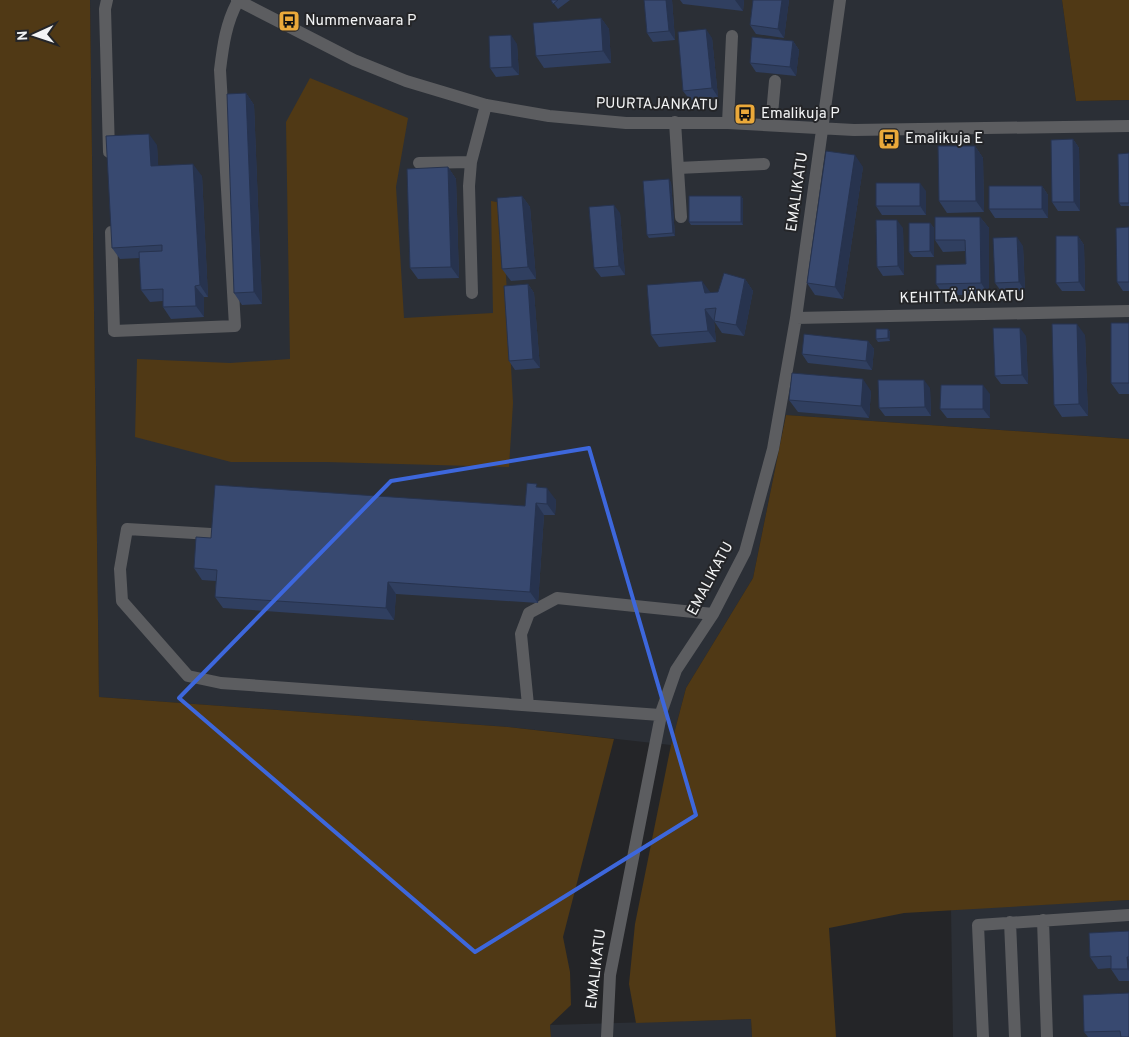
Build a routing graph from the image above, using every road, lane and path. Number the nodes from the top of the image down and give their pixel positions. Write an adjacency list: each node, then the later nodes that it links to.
1 (107, 0): 15 (street)
2 (237, 0): 6 (street, PUURTAJANKATU); 17 (street)
3 (840, 0): 11 (street, EMALIKATU)
4 (732, 36): 8 (street)
5 (775, 81): 9 (street)
6 (486, 105): 7 (street, PUURTAJANKATU); 12 (street)
7 (675, 122): 8 (street, PUURTAJANKATU); 16 (street)
8 (728, 123): 9 (street, PUURTAJANKATU)
9 (771, 125): 11 (street, PUURTAJANKATU)
10 (1129, 126): 11 (street, PUURTAJANKATU)
11 (823, 129): 21 (street, EMALIKATU)
12 (471, 162): 13 (street); 19 (street)
13 (419, 163)
14 (764, 164): 16 (street)
15 (110, 167)
16 (678, 168): 18 (street)
17 (111, 215)
18 (681, 217)
19 (472, 293)
20 (1129, 310): 21 (street, KEHITTÄJÄNKATU)
21 (796, 318): 23 (street, EMALIKATU)
22 (211, 534): 24 (street)
23 (713, 614): 24 (street); 25 (street, EMALIKATU)
24 (528, 705): 25 (street)
25 (660, 715): 29 (street, EMALIKATU)
26 (1129, 915): 27 (street)
27 (1043, 920): 28 (street); 32 (street)
28 (1010, 922): 30 (street); 31 (street)
29 (605, 1034)
30 (983, 1037)
31 (1015, 1037)
32 (1047, 1037)

